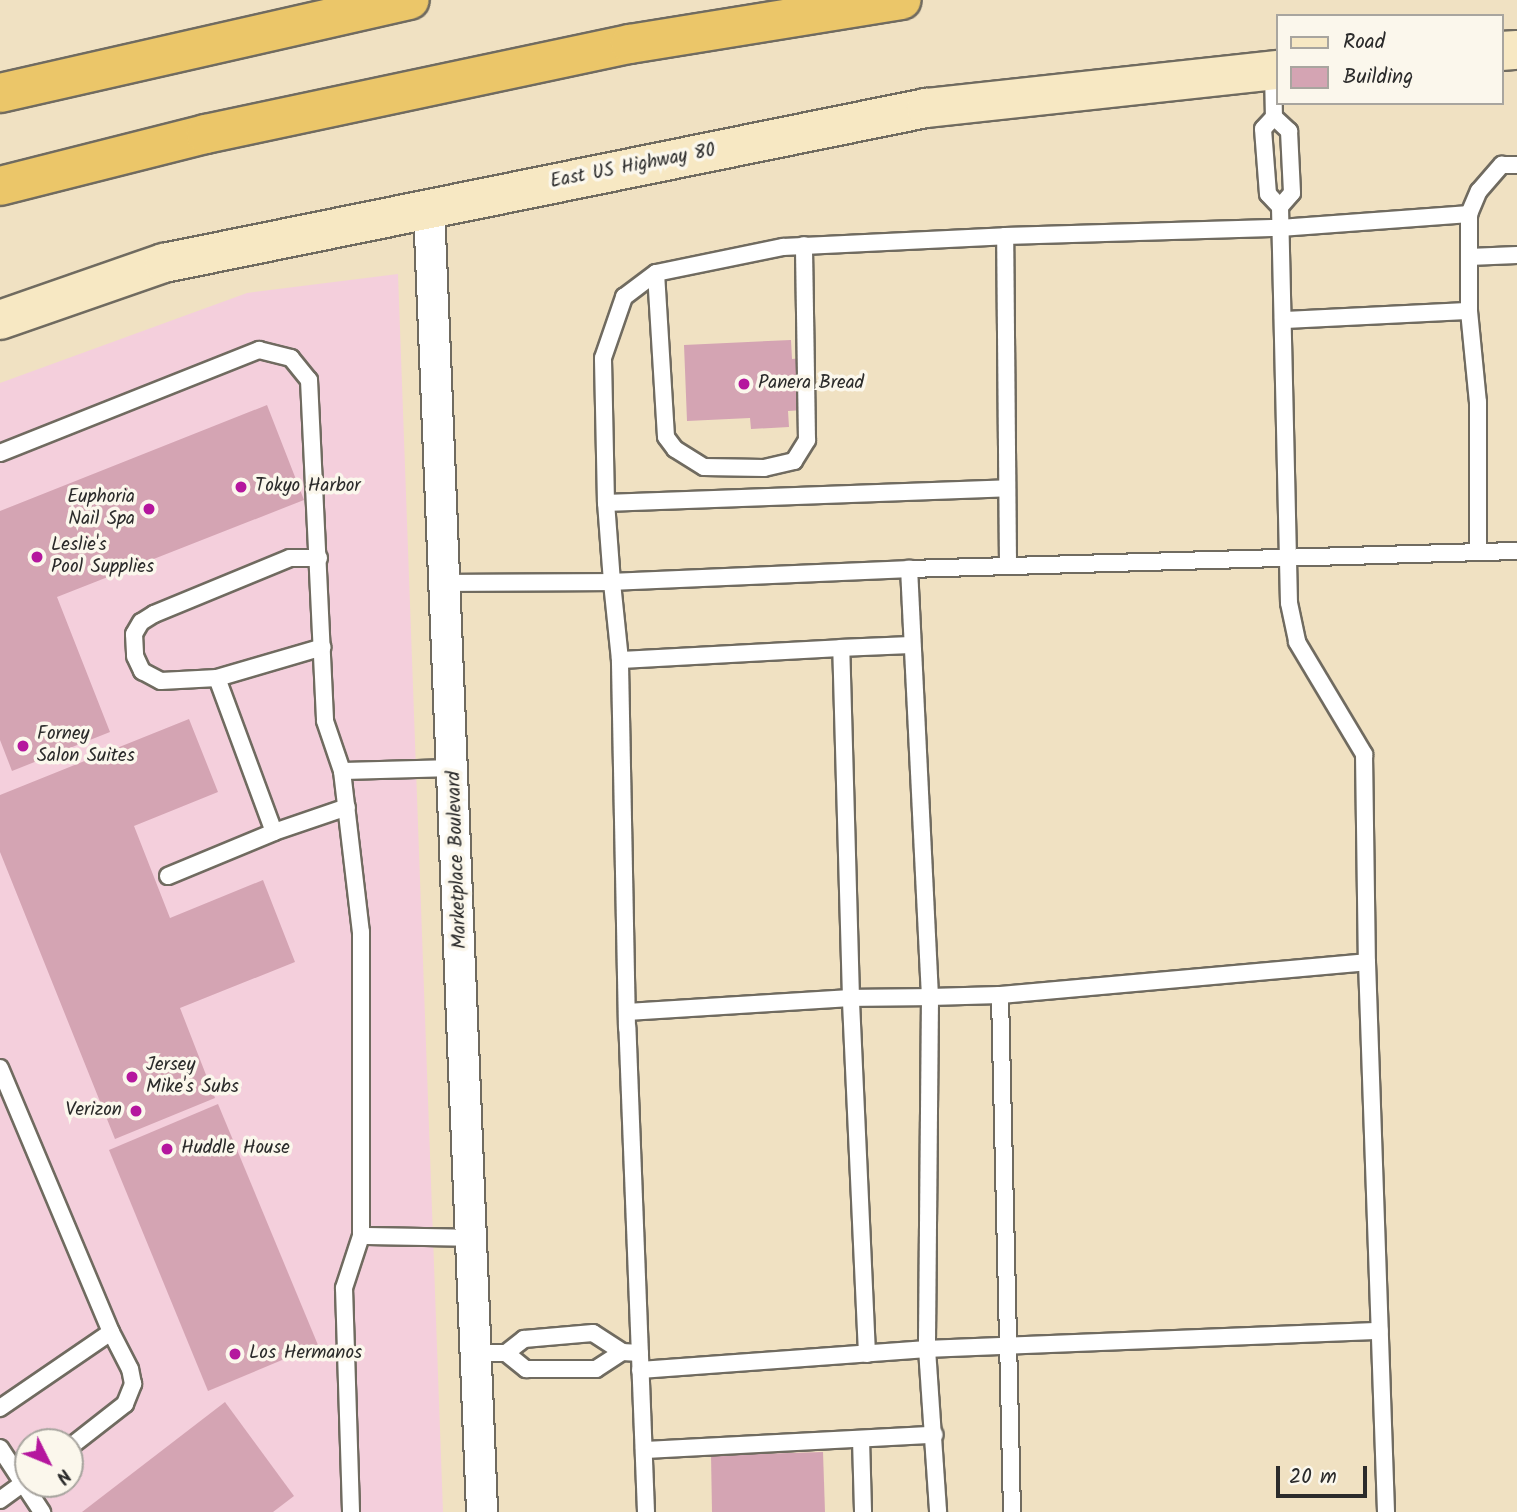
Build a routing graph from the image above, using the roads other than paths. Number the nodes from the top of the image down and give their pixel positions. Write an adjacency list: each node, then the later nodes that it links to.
1 (410, 0): 4 (highway)
2 (901, 0): 7 (highway)
3 (1275, 71): 5 (lane); 9 (main road, East US Highway 80)
4 (0, 93)
5 (1274, 117): 8 (lane); 8 (lane)
6 (1517, 165): 10 (lane)
7 (0, 186)
8 (1280, 207): 11 (lane)
9 (429, 208): 18 (main road, East US Highway 80); 30 (street, Marketplace Boulevard)
10 (1469, 214): 11 (lane); 15 (lane)
11 (1280, 228): 12 (lane); 19 (lane)
12 (1005, 236): 13 (lane); 21 (lane)
13 (804, 245): 16 (lane); 16 (lane)
14 (1517, 256): 15 (lane)
15 (1469, 257): 17 (lane)
16 (656, 273): 22 (lane)
17 (1469, 311): 19 (lane); 24 (lane)
18 (0, 320)
19 (1283, 320): 26 (lane)
20 (0, 453): 25 (lane)
21 (1007, 488): 22 (lane); 27 (lane)
22 (606, 503): 29 (lane)
23 (1517, 551): 24 (lane)
24 (1478, 552): 26 (lane)
25 (319, 558): 32 (lane); 35 (lane)
26 (1288, 560): 27 (lane); 41 (lane)
27 (1008, 563): 28 (lane)
28 (909, 569): 29 (lane); 31 (lane)
29 (612, 582): 30 (lane); 34 (lane)
30 (443, 583): 36 (street, Marketplace Boulevard)
31 (909, 645): 33 (lane); 43 (lane)
32 (323, 647): 35 (lane); 37 (lane)
33 (841, 648): 34 (lane); 44 (lane)
34 (620, 660): 45 (lane)
35 (217, 678): 39 (lane)
36 (455, 768): 37 (lane); 48 (street, Marketplace Boulevard)
37 (342, 771): 38 (lane)
38 (347, 807): 39 (lane); 47 (lane)
39 (274, 832): 40 (lane)
40 (168, 876)
41 (1367, 962): 42 (lane); 49 (lane)
42 (1000, 995): 43 (lane); 51 (lane)
43 (930, 997): 44 (lane); 52 (lane)
44 (851, 998): 45 (lane); 57 (lane)
45 (627, 1012): 56 (lane)
46 (0, 1068): 50 (lane)
47 (361, 1237): 48 (lane); 66 (lane)
48 (472, 1238): 54 (street, Marketplace Boulevard)
49 (1380, 1331): 51 (lane); 72 (lane)
50 (111, 1332): 59 (lane); 61 (lane)
51 (1009, 1347): 52 (lane); 71 (lane)
52 (927, 1349): 57 (lane); 60 (lane)
53 (622, 1352): 55 (lane); 55 (lane); 56 (lane)
54 (475, 1353): 55 (lane); 67 (street, Marketplace Boulevard)
55 (506, 1353)
56 (640, 1353): 58 (lane)
57 (867, 1354): 58 (lane)
58 (640, 1370): 64 (lane)
59 (0, 1408)
60 (934, 1435): 62 (lane); 70 (lane)
61 (84, 1436)
62 (861, 1439): 64 (lane); 69 (lane)
63 (0, 1448): 65 (lane)
64 (644, 1450): 68 (lane)
65 (14, 1466)
66 (351, 1512)
67 (482, 1512)
68 (646, 1512)
69 (863, 1512)
70 (938, 1512)
71 (1012, 1512)
72 (1386, 1512)

